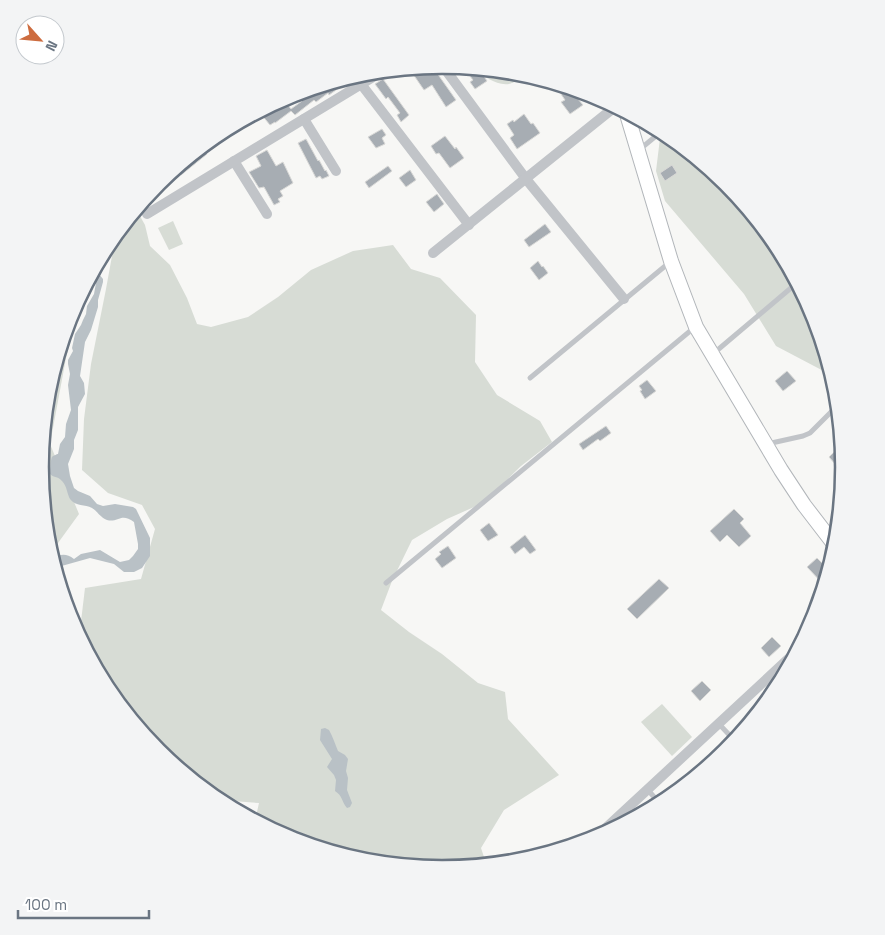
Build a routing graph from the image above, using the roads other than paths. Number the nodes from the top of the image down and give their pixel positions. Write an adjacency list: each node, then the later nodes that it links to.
1 (449, 74): 11 (street)
2 (366, 81): 3 (street)
3 (361, 84): 5 (street); 14 (street)
4 (610, 111): 11 (street)
5 (304, 118): 9 (street); 10 (street)
6 (629, 121): 8 (street)
7 (655, 136): 8 (lane)
8 (638, 151): 16 (street)
9 (234, 161): 12 (street); 13 (street)
10 (336, 172)
11 (526, 179): 14 (street); 18 (street)
12 (146, 214)
13 (267, 214)
14 (469, 225): 15 (street)
15 (434, 253)
16 (671, 261): 18 (lane); 19 (street)
17 (792, 287): 20 (lane)
18 (624, 299): 21 (lane)
19 (696, 327): 20 (street); 25 (lane)
20 (712, 355): 23 (street)
21 (530, 378)
22 (832, 411): 23 (lane)
23 (766, 444): 24 (street)
24 (830, 539)
25 (386, 583)
26 (782, 666): 27 (street)
27 (719, 724): 28 (lane); 29 (street)
28 (730, 736)
29 (648, 790): 30 (lane); 31 (street)
30 (655, 798)
31 (611, 823)

